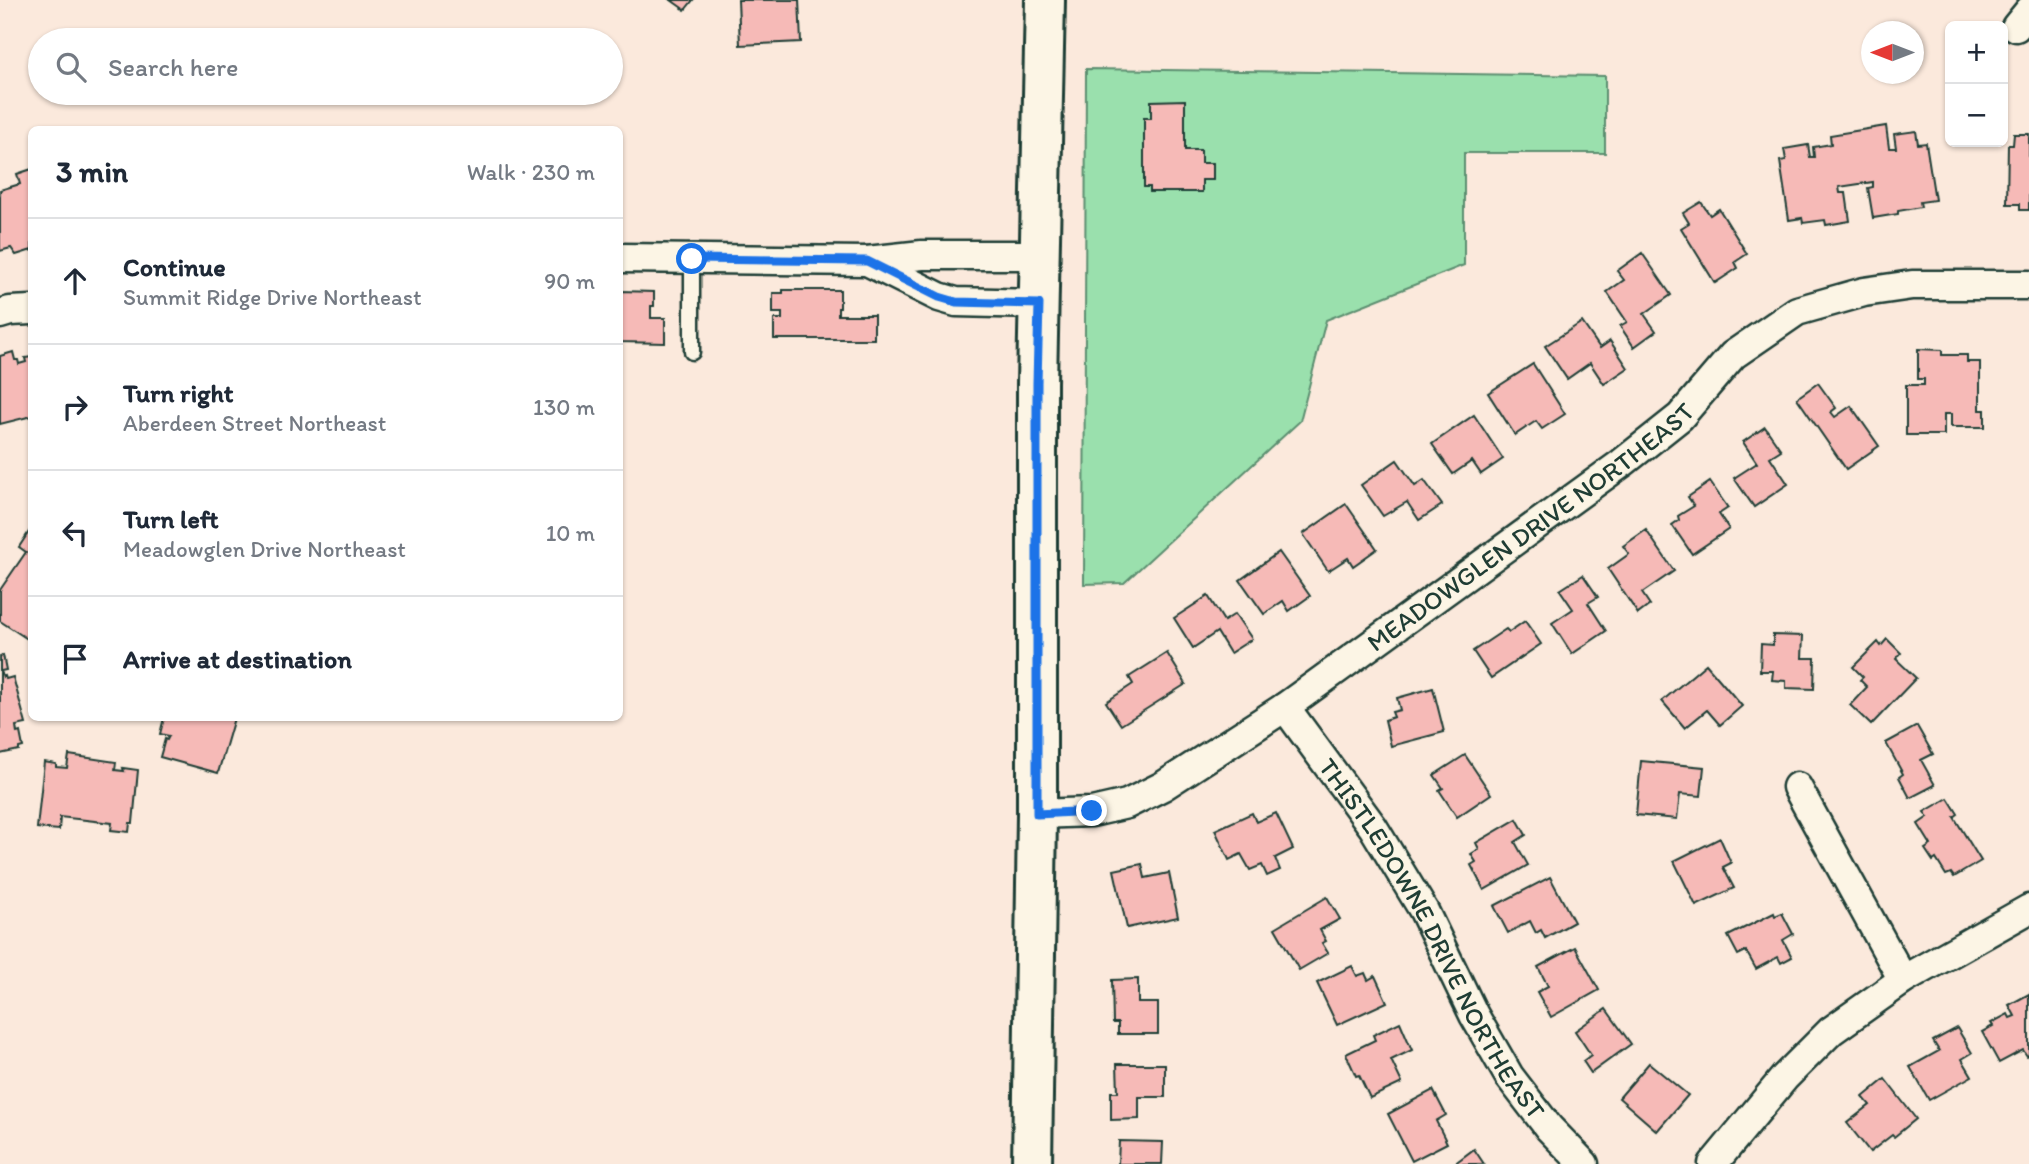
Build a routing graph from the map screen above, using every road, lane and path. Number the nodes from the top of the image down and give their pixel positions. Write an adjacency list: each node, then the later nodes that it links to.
1 (1045, 0): 2 (street)
2 (1040, 254): 5 (street); 7 (street)
3 (623, 258): 4 (street)
4 (692, 259): 5 (street); 10 (lane)
5 (867, 261): 7 (street)
6 (2029, 285): 11 (street, MEADOWGLEN DRIVE NORTHEAST)
7 (1039, 304): 13 (street)
8 (28, 310): 9 (street)
9 (0, 314)
10 (692, 352)
11 (1285, 707): 13 (street, MEADOWGLEN DRIVE NORTHEAST); 17 (street, THISTLEDOWNE DRIVE NORTHEAST)
12 (1797, 787): 15 (street)
13 (1037, 814): 16 (street)
14 (2029, 909): 15 (street)
15 (1903, 980): 18 (street)
16 (1031, 1164)
17 (1584, 1164)
18 (1713, 1164)

